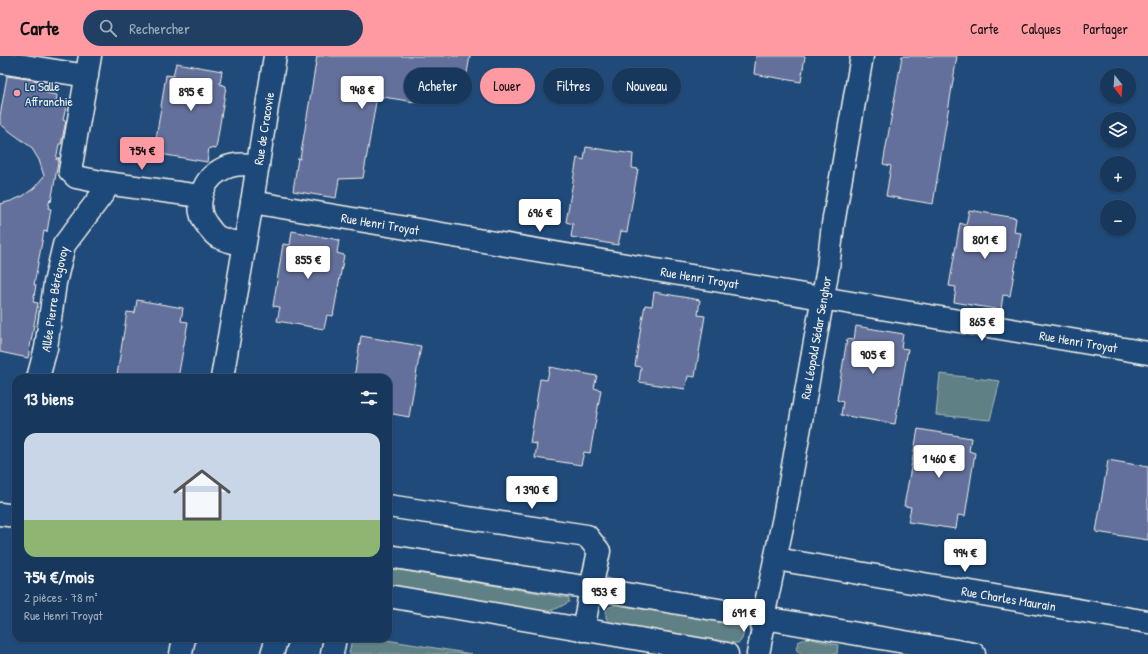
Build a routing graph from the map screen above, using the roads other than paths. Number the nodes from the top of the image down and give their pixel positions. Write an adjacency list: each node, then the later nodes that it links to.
1 (275, 56): 5 (street, Rue de Cracovie)
2 (862, 56): 10 (street, Rue Léopold Sédar Senghor)
3 (0, 62): 4 (street)
4 (88, 66): 6 (street)
5 (258, 166): 7 (street); 8 (street, Rue de Cracovie)
6 (106, 183): 7 (street); 12 (street, Allée Pierre Bérégovoy)
7 (200, 196): 9 (street)
8 (252, 202): 9 (street); 10 (street, Rue Henri Troyat)
9 (244, 245): 13 (street)
10 (822, 297): 11 (street, Rue Henri Troyat); 18 (street, Rue Léopold Sédar Senghor)
11 (1148, 353)
12 (39, 374)
13 (223, 374)
14 (392, 507): 19 (street)
15 (0, 514): 16 (street)
16 (12, 516)
17 (392, 557): 19 (street)
18 (776, 559): 21 (street, Rue Léopold Sédar Senghor); 22 (street, Rue Charles Maurain)
19 (591, 588): 21 (street); 23 (street)
20 (392, 597): 23 (street)
21 (765, 618): 31 (street, Rue Léopold Sédar Senghor); 32 (street)
22 (1148, 622)
23 (584, 630): 30 (street)
24 (183, 642): 27 (street)
25 (275, 642): 28 (street)
26 (334, 642): 29 (street)
27 (181, 654)
28 (272, 654)
29 (332, 654)
30 (727, 654)
31 (758, 654)
32 (974, 654)

